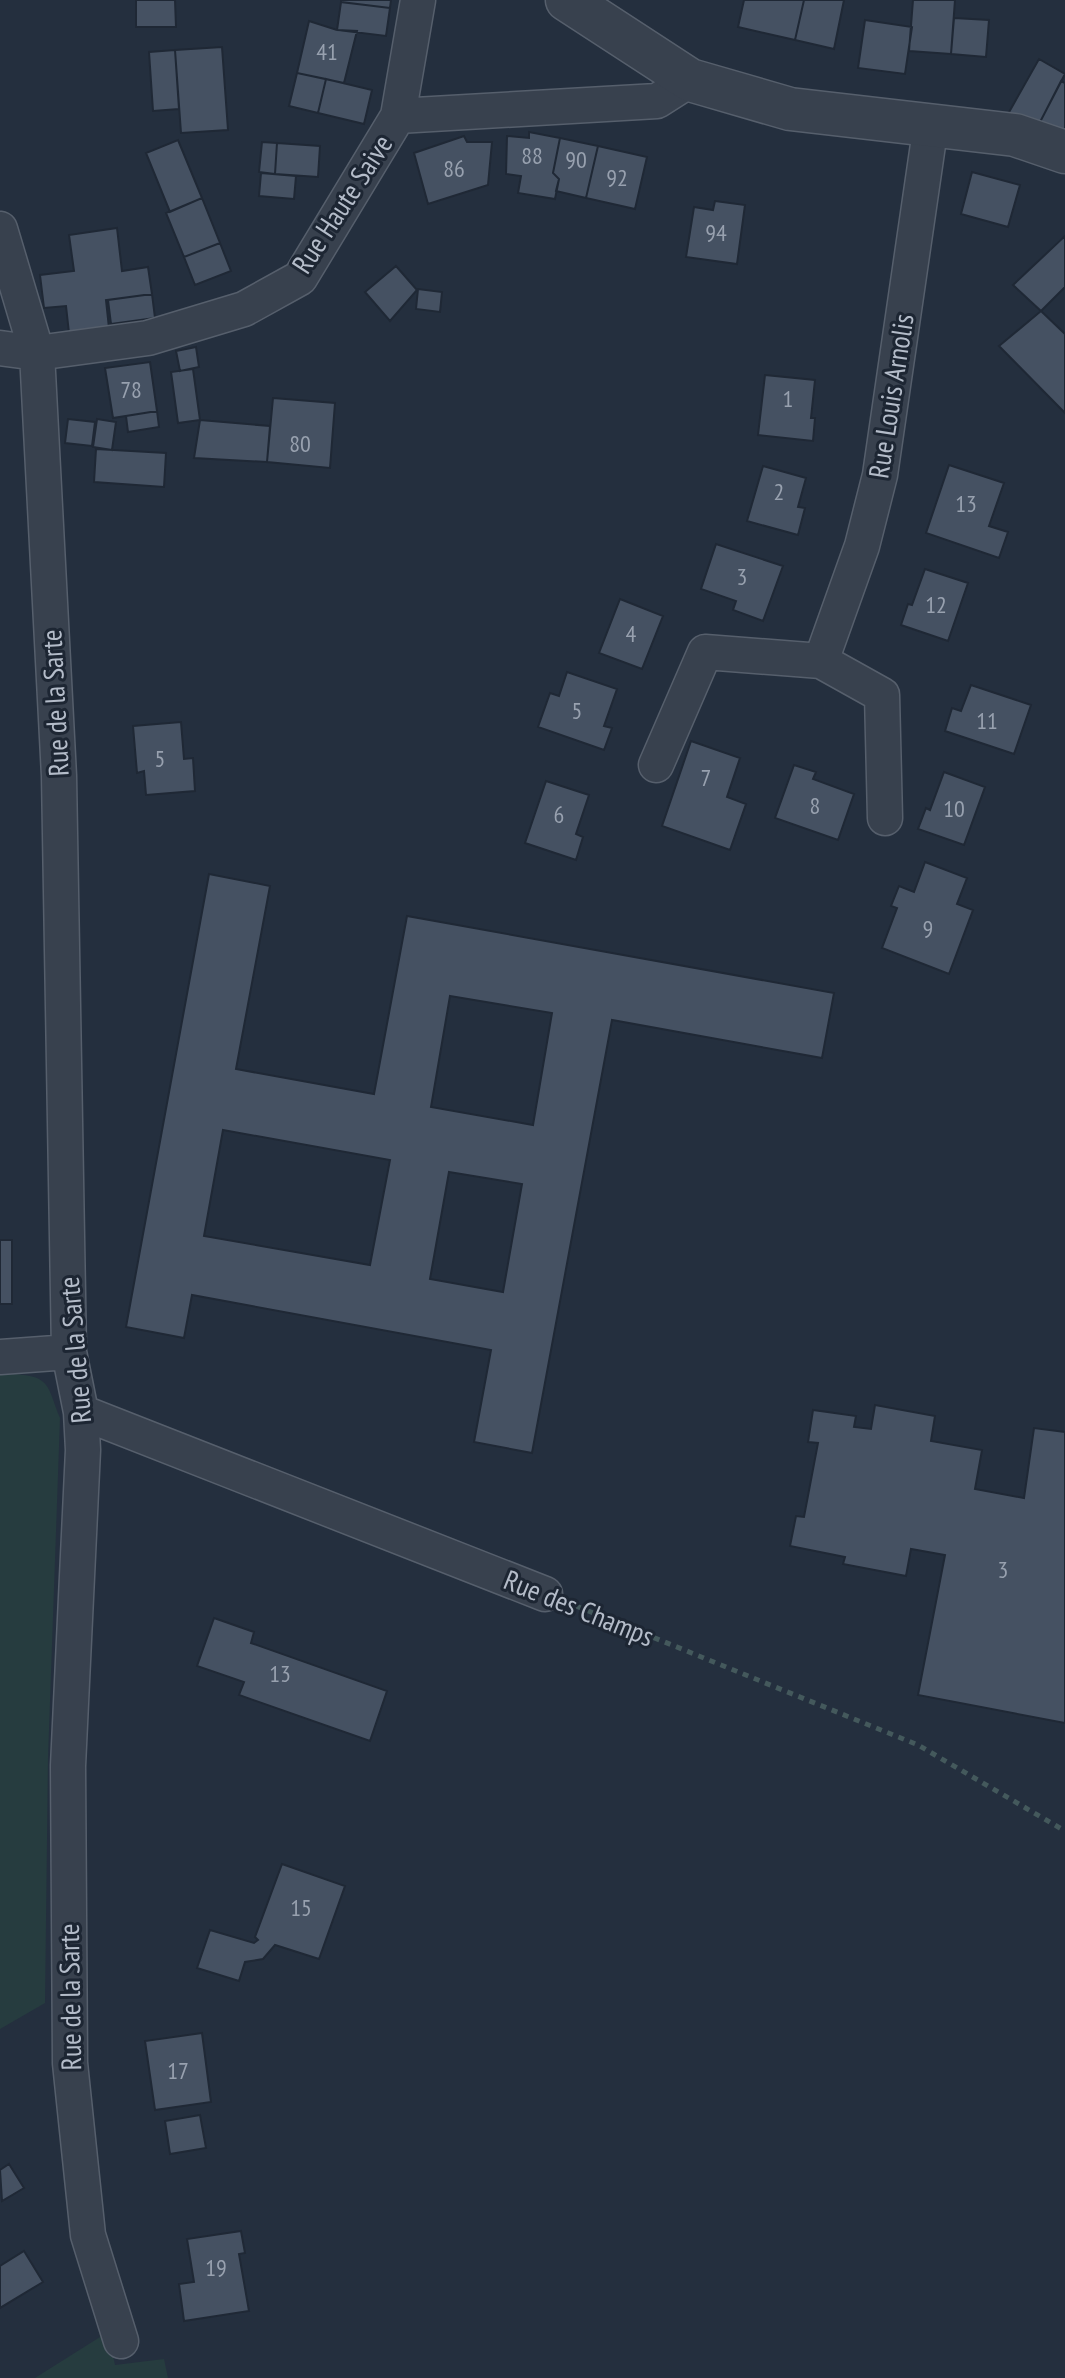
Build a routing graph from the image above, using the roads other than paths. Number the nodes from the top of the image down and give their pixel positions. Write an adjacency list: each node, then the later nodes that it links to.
1 (418, 0): 4 (street, Rue Haute Saive)
2 (567, 0): 3 (street)
3 (690, 80): 4 (street, Rue Haute Saive); 5 (street)
4 (398, 116): 9 (street, Rue Haute Saive)
5 (931, 124): 6 (street); 10 (street, Rue Louis Arnolis)
6 (1065, 152)
7 (0, 229): 9 (street)
8 (0, 348): 9 (street, Rue Haute Saive)
9 (37, 353): 13 (street, Rue de la Sarte)
10 (821, 661): 11 (street); 12 (street)
11 (656, 765)
12 (885, 818)
13 (69, 1352): 14 (street); 15 (street, Rue de la Sarte)
14 (0, 1357)
15 (81, 1412): 16 (street, Rue des Champs); 17 (street, Rue de la Sarte)
16 (545, 1594)
17 (121, 2341)

